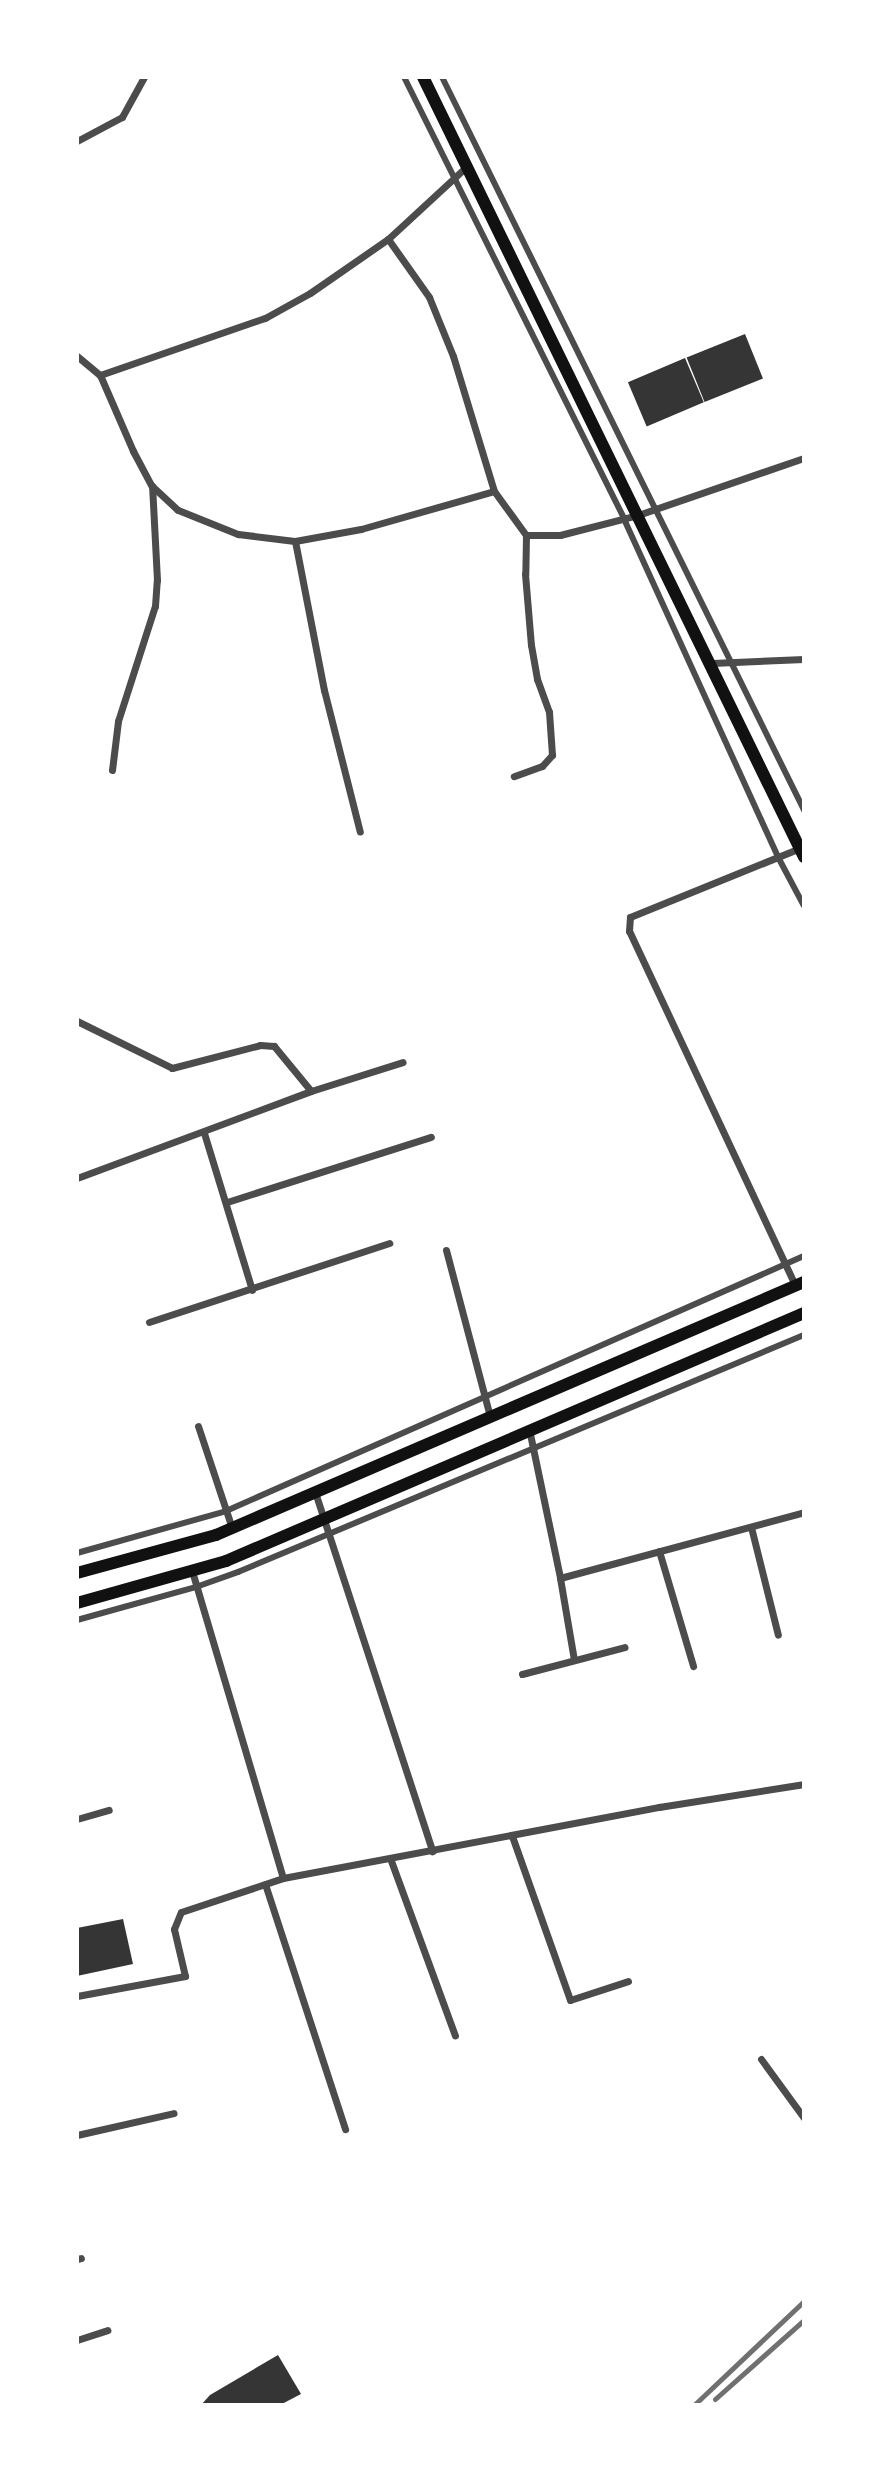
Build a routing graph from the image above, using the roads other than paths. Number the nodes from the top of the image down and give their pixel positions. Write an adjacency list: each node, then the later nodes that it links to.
1 (144, 77): 5 (street)
2 (404, 77): 7 (street)
3 (423, 77): 6 (main road)
4 (442, 77): 14 (street)
5 (77, 141)
6 (468, 165): 7 (street); 15 (main road)
7 (456, 176): 8 (street); 16 (street)
8 (388, 239): 10 (street); 13 (street)
9 (77, 356): 10 (street)
10 (100, 375): 12 (street)
11 (804, 458): 14 (street)
12 (152, 486): 18 (street); 22 (street)
13 (494, 491): 17 (street); 18 (street)
14 (655, 509): 15 (street); 20 (street)
15 (638, 515): 16 (street); 21 (main road)
16 (624, 519): 17 (street); 27 (street)
17 (526, 535): 23 (street)
18 (295, 541): 25 (street)
19 (804, 659): 20 (street)
20 (731, 662): 21 (street); 24 (street)
21 (712, 663): 26 (main road)
22 (112, 770)
23 (514, 776)
24 (804, 810)
25 (359, 832)
26 (802, 852): 27 (street)
27 (778, 857): 28 (street); 39 (street)
28 (804, 906)
29 (77, 1021): 31 (street)
30 (402, 1062): 31 (street)
31 (311, 1091): 32 (street)
32 (204, 1133): 34 (street); 35 (street)
33 (431, 1137): 35 (street)
34 (77, 1178)
35 (227, 1202): 41 (street)
36 (389, 1243): 41 (street)
37 (446, 1250): 45 (street)
38 (804, 1256): 39 (street)
39 (786, 1265): 40 (street); 45 (street)
40 (800, 1283): 46 (main road)
41 (252, 1290): 43 (street)
42 (804, 1313): 48 (main road)
43 (149, 1322)
44 (804, 1335): 49 (street)
45 (485, 1397): 46 (street); 51 (street)
46 (490, 1416): 50 (main road)
47 (198, 1426): 51 (street)
48 (529, 1429): 49 (street); 53 (main road)
49 (533, 1446): 56 (street); 61 (street)
50 (314, 1491): 53 (street); 55 (main road)
51 (226, 1511): 55 (street); 58 (street)
52 (804, 1512): 54 (street)
53 (325, 1517): 56 (street); 59 (main road)
54 (751, 1527): 57 (street); 65 (street)
55 (232, 1528): 60 (main road)
56 (330, 1533): 62 (street); 74 (street)
57 (659, 1551): 61 (street); 68 (street)
58 (77, 1553)
59 (192, 1571): 62 (street); 63 (main road)
60 (77, 1573)
61 (560, 1578): 67 (street)
62 (196, 1587): 64 (street); 76 (street)
63 (77, 1603)
64 (77, 1620)
65 (778, 1635)
66 (625, 1647): 67 (street)
67 (574, 1660): 69 (street)
68 (693, 1666)
69 (522, 1674)
70 (804, 1784): 73 (street)
71 (109, 1810): 72 (street)
72 (77, 1819)
73 (512, 1836): 74 (street); 78 (street)
74 (432, 1851): 75 (street)
75 (390, 1858): 76 (street); 80 (street)
76 (283, 1878): 77 (street)
77 (265, 1884): 79 (street); 84 (street)
78 (628, 1981)
79 (77, 1996)
80 (455, 2036)
81 (761, 2059): 83 (street)
82 (174, 2113): 85 (street)
83 (804, 2118)
84 (345, 2129)
85 (77, 2135)
86 (107, 2330): 87 (street)
87 (77, 2340)

